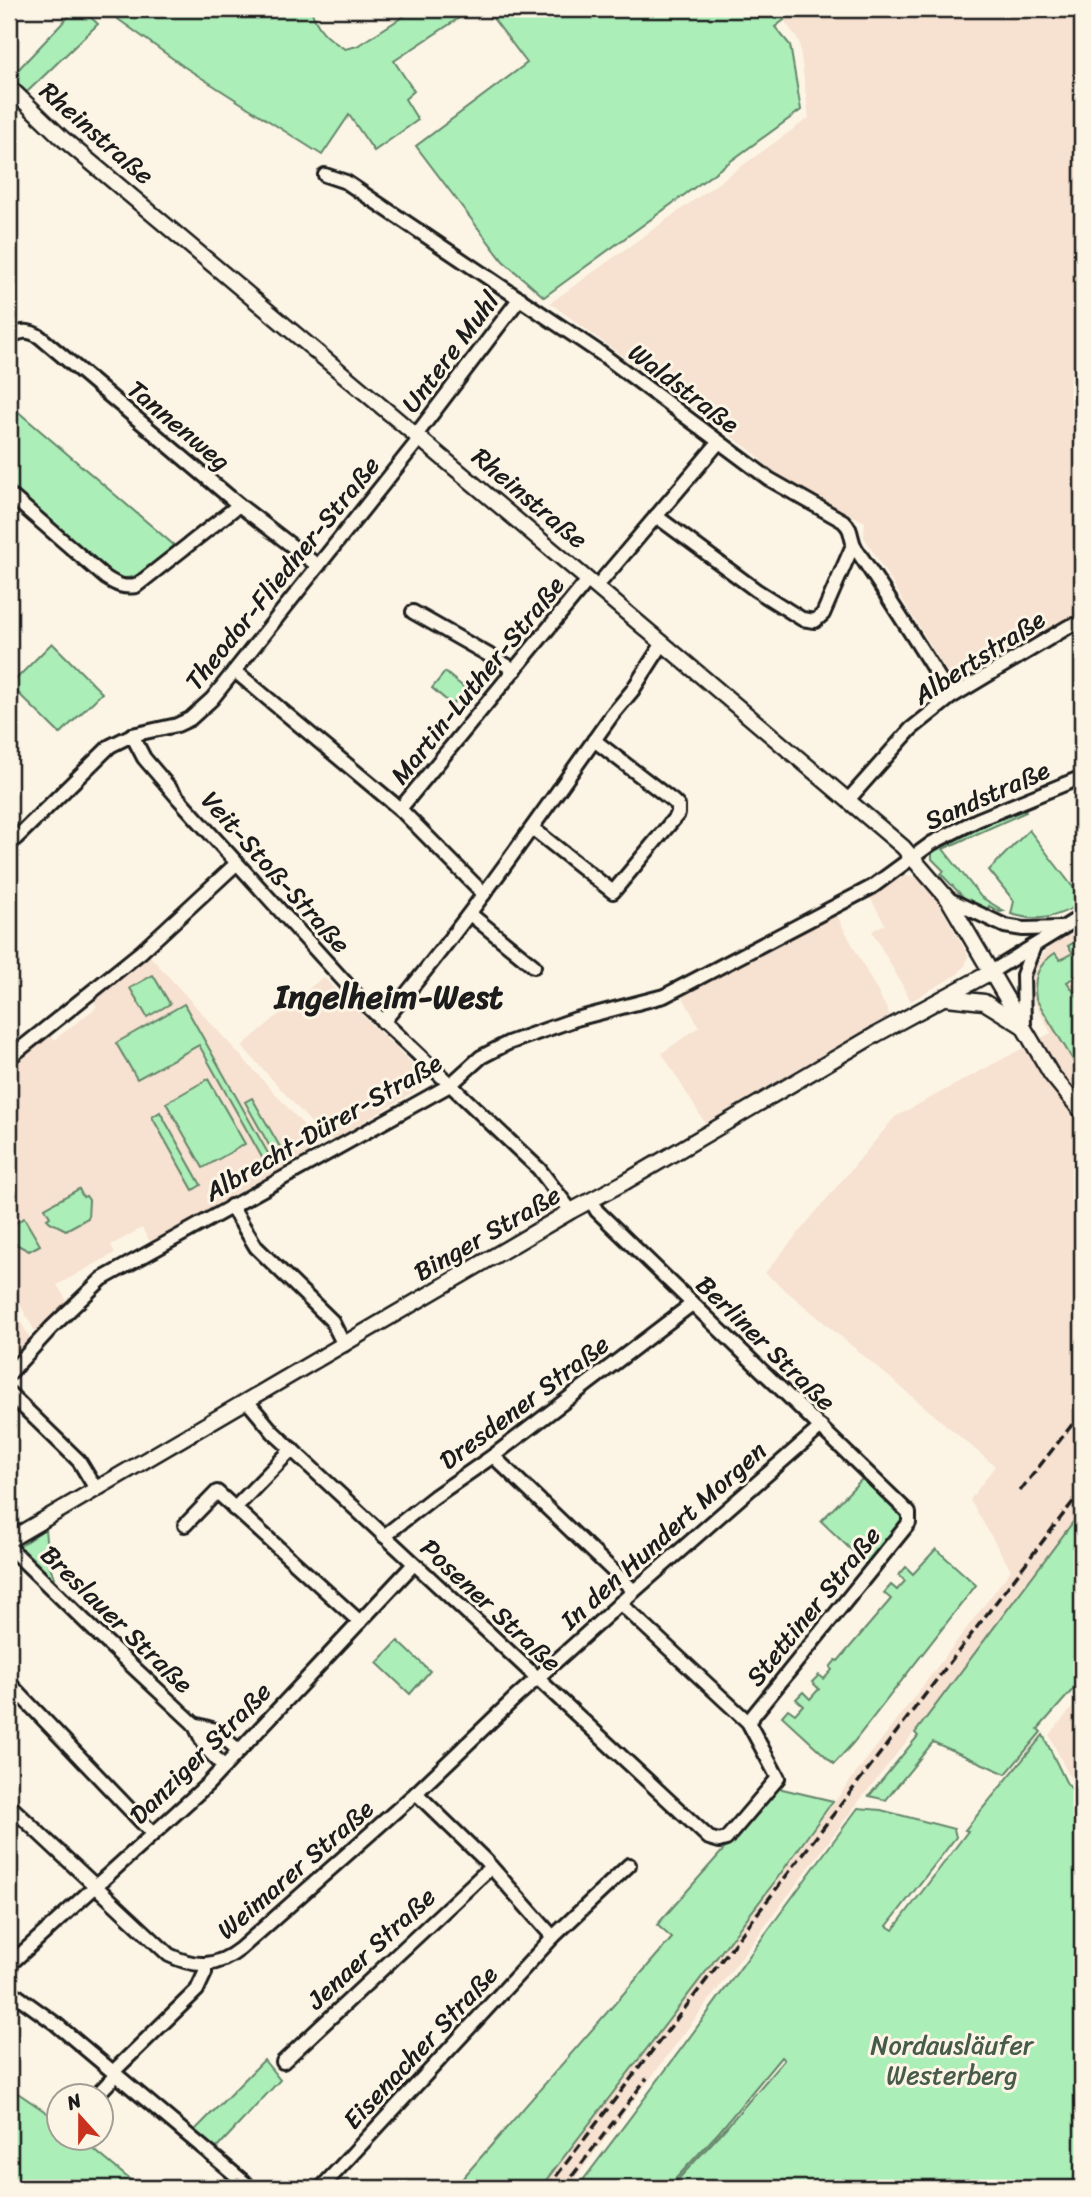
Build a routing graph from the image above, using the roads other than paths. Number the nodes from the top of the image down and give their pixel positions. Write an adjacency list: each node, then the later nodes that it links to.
1 (9, 87): 5 (main road, Rheinstraße)
2 (325, 175): 3 (street, Waldstraße)
3 (520, 298): 5 (street, Untere Muhl); 6 (street, Waldstraße)
4 (9, 338): 8 (street, Tannenweg)
5 (418, 436): 11 (street, Theodor-Fliedner-Straße); 12 (main road, Rheinstraße)
6 (719, 442): 9 (street, Martin-Luther-Straße); 10 (street, Waldstraße)
7 (9, 494): 8 (street)
8 (239, 505): 11 (street, Tannenweg)
9 (656, 516): 10 (street); 12 (street, Martin-Luther-Straße)
10 (853, 545): 18 (street, Waldstraße)
11 (318, 566): 17 (street, Theodor-Fliedner-Straße)
12 (595, 579): 15 (main road, Rheinstraße); 16 (street, Martin-Luther-Straße)
13 (413, 612): 16 (street)
14 (1082, 627): 18 (street, Albertstraße)
15 (663, 643): 20 (street); 22 (main road, Rheinstraße)
16 (515, 670): 23 (street, Martin-Luther-Straße)
17 (236, 672): 19 (street, Theodor-Fliedner-Straße); 23 (street)
18 (951, 697): 22 (street, Albertstraße)
19 (132, 735): 25 (street, Theodor-Fliedner-Straße); 27 (street, Veit-Stoß-Straße)
20 (594, 740): 24 (street); 24 (street)
21 (1082, 777): 26 (street, Sandstraße)
22 (848, 800): 26 (main road, Rheinstraße)
23 (400, 809): 28 (street)
24 (531, 828): 28 (street)
25 (9, 845)
26 (913, 857): 29 (main road, Rheinstraße); 40 (street, Albrecht-Dürer-Straße)
27 (236, 864): 37 (street, Veit-Stoß-Straße); 39 (street)
28 (484, 894): 30 (street)
29 (948, 899): 32 (street); 35 (main road, Rheinstraße)
30 (470, 914): 34 (street); 37 (street)
31 (1082, 916): 32 (street, Binger Straße)
32 (1062, 928): 33 (street, Binger Straße)
33 (1034, 946): 35 (street, Binger Straße); 38 (street)
34 (534, 966)
35 (991, 972): 36 (main road, Binger Straße); 38 (main road)
36 (946, 998): 38 (main road); 42 (main road, Binger Straße)
37 (383, 1022): 40 (street, Veit-Stoß-Straße)
38 (1024, 1027): 41 (main road)
39 (9, 1058)
40 (450, 1085): 43 (street, Albrecht-Dürer-Straße); 44 (street, Veit-Stoß-Straße)
41 (1082, 1112)
42 (591, 1200): 44 (main road, Binger Straße); 45 (street, Berliner Straße)
43 (231, 1206): 46 (street); 47 (street, Albrecht-Dürer-Straße)
44 (571, 1212): 46 (main road, Binger Straße)
45 (692, 1304): 50 (street, Berliner Straße); 52 (street, Dresdener Straße)
46 (344, 1345): 49 (main road, Binger Straße)
47 (9, 1374)
48 (9, 1393): 53 (street)
49 (247, 1401): 51 (street, Posener Straße); 53 (main road, Binger Straße)
50 (821, 1427): 55 (street, Berliner Straße); 61 (street, In den Hundert Morgen)
51 (292, 1449): 54 (street); 57 (street, Posener Straße)
52 (493, 1456): 57 (street, Dresdener Straße); 61 (street)
53 (96, 1489): 58 (main road, Binger Straße)
54 (234, 1509): 56 (street); 63 (street)
55 (911, 1518): 66 (street, Stettiner Straße)
56 (185, 1525)
57 (384, 1536): 60 (street, Posener Straße)
58 (9, 1540)
59 (9, 1547): 67 (street, Breslauer Straße)
60 (414, 1564): 63 (street, Danziger Straße); 64 (street, Posener Straße)
61 (634, 1591): 62 (street, In den Hundert Morgen)
62 (620, 1604): 64 (street, In den Hundert Morgen); 66 (street)
63 (360, 1622): 68 (street, Danziger Straße)
64 (537, 1679): 66 (street, Posener Straße); 70 (street, Weimarer Straße)
65 (9, 1683): 72 (street)
66 (748, 1722)
67 (194, 1724): 68 (street, Breslauer Straße); 69 (street, Breslauer Straße)
68 (239, 1751): 69 (street, Danziger Straße)
69 (224, 1767): 72 (street, Danziger Straße)
70 (416, 1793): 74 (street); 78 (street, Weimarer Straße)
71 (9, 1805): 75 (street, Weimarer Straße)
72 (153, 1834): 75 (street, Danziger Straße)
73 (629, 1865): 76 (street, Eisenacher Straße)
74 (491, 1867): 76 (street); 80 (street, Jenaer Straße)
75 (95, 1886): 77 (street, Danziger Straße); 78 (street, Weimarer Straße)
76 (552, 1937): 84 (street, Eisenacher Straße)
77 (9, 1965)
78 (205, 1966): 81 (street)
79 (9, 1990): 81 (street)
80 (283, 2062)
81 (115, 2073): 82 (street); 83 (street)
82 (107, 2082)
83 (251, 2188)
84 (321, 2188)

